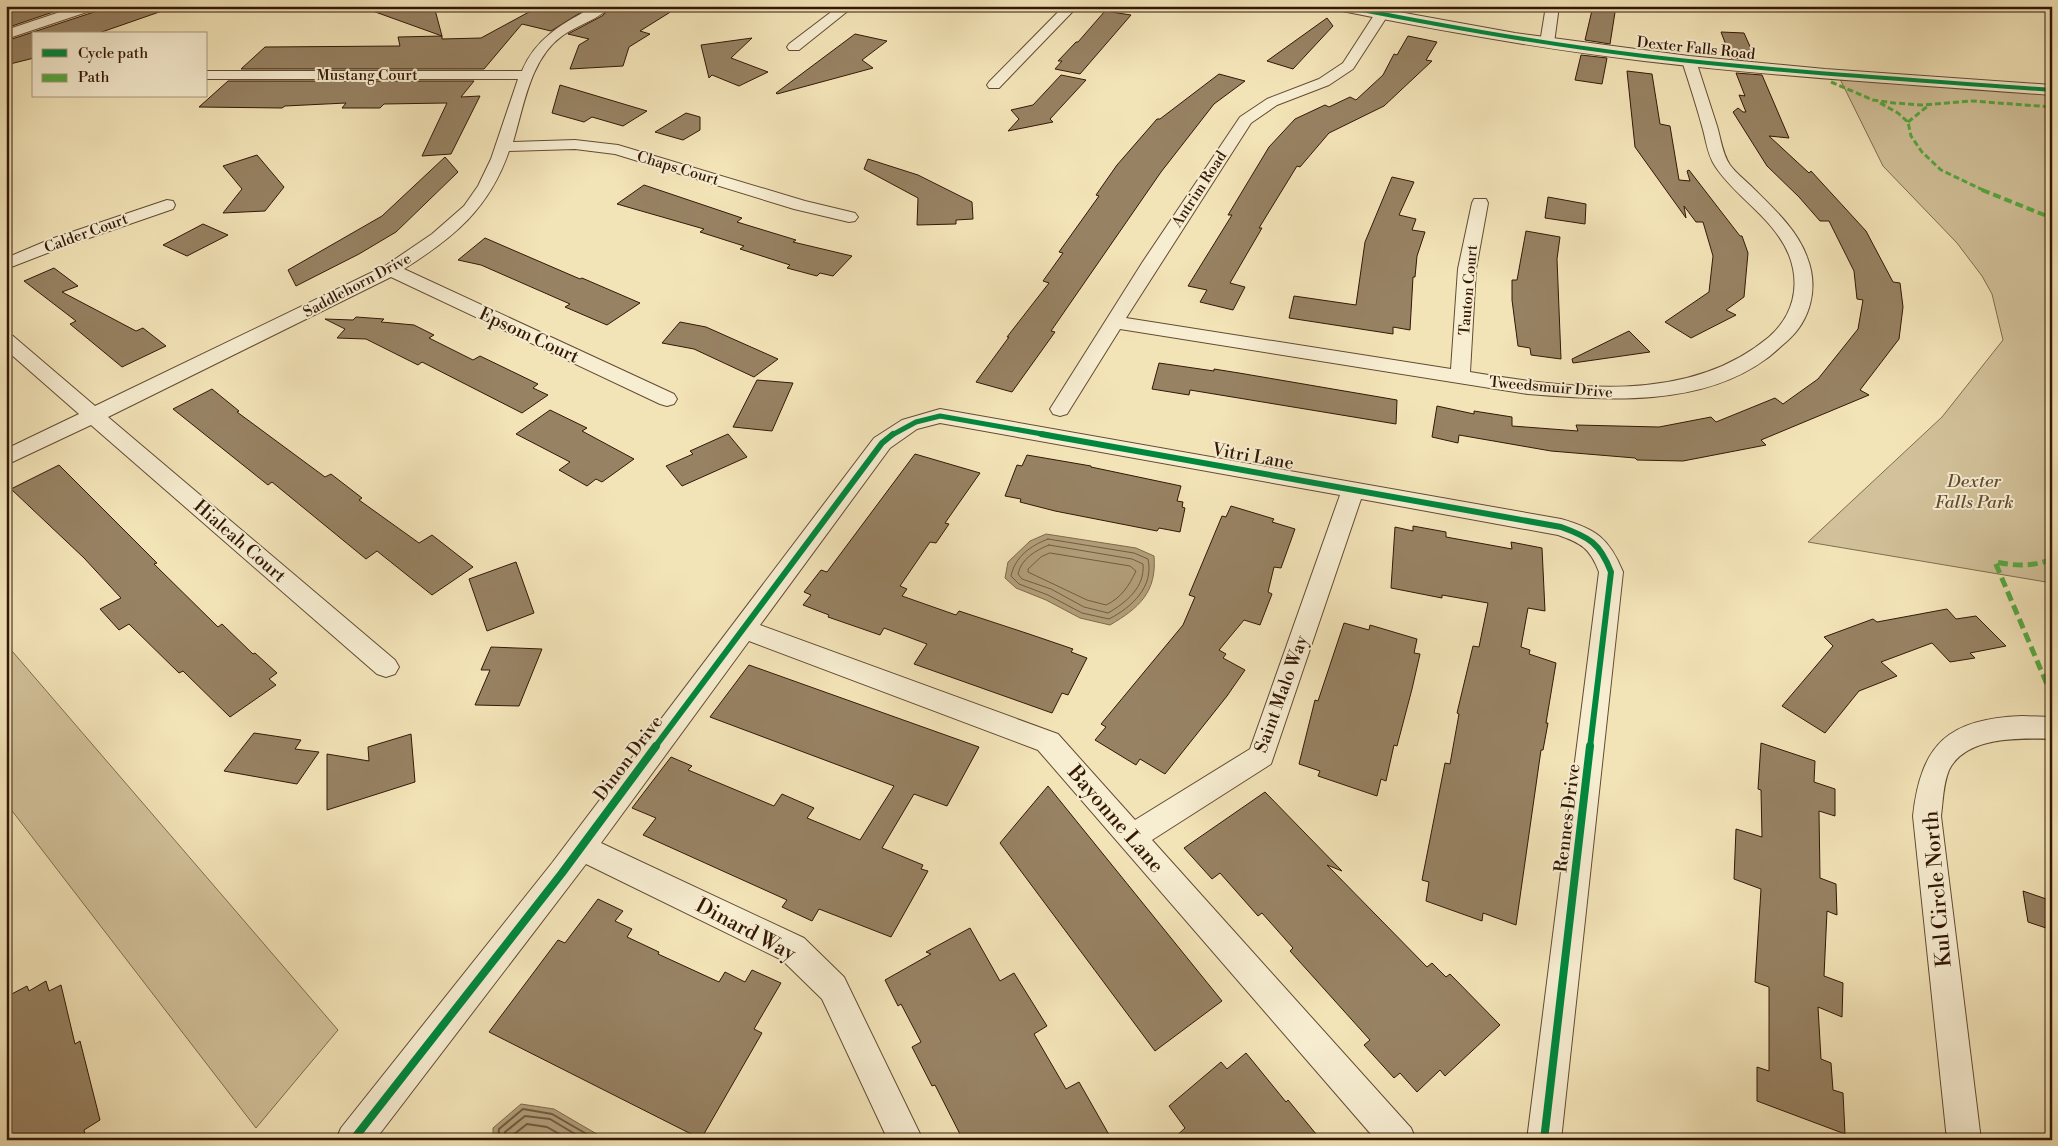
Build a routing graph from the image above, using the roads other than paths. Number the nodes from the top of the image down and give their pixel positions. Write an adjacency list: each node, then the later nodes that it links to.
1 (91, 6): 8 (street)
2 (605, 6): 13 (street, Saddlehorn Drive)
3 (848, 6): 10 (street)
4 (1072, 6): 14 (street)
5 (1342, 6): 7 (street, Dexter Falls Road)
6 (1553, 6): 9 (street)
7 (1381, 14): 9 (street, Dexter Falls Road); 22 (street, Antrim Road)
8 (6, 35)
9 (1547, 43): 11 (street, Dexter Falls Road)
10 (794, 47)
11 (1690, 61): 15 (street, Dexter Falls Road); 24 (street, Tweedsmuir Drive)
12 (208, 74): 13 (street, Mustang Court)
13 (527, 75): 16 (street, Saddlehorn Drive)
14 (994, 85)
15 (2052, 90)
16 (503, 147): 19 (street, Chaps Court); 21 (street, Saddlehorn Drive)
17 (1480, 203): 24 (street, Tauton Court)
18 (167, 205): 20 (street, Calder Court)
19 (849, 217)
20 (6, 264)
21 (391, 270): 25 (street, Epsom Court); 27 (street, Saddlehorn Drive)
22 (1114, 322): 24 (street, Tweedsmuir Drive); 26 (street, Antrim Road)
23 (6, 340): 27 (street, Hialeah Court)
24 (1460, 378)
25 (667, 399)
26 (1060, 409)
27 (94, 416): 29 (street, Saddlehorn Drive); 33 (street, Hialeah Court)
28 (940, 416): 30 (street, Vitri Lane); 32 (street, Dinon Drive)
29 (6, 458)
30 (1353, 489): 31 (street, Vitri Lane); 35 (street, Saint Malo Way)
31 (1561, 527): 40 (street, Rennes Drive)
32 (743, 629): 35 (street, Bayonne Lane); 36 (street, Dinon Drive)
33 (386, 667)
34 (2052, 728): 41 (street, Kul Circle North)
35 (1132, 837): 39 (street, Bayonne Lane)
36 (581, 848): 37 (street, Dinon Drive); 38 (street, Dinard Way)
37 (353, 1140)
38 (906, 1140)
39 (1399, 1140)
40 (1544, 1140)
41 (1964, 1140)

